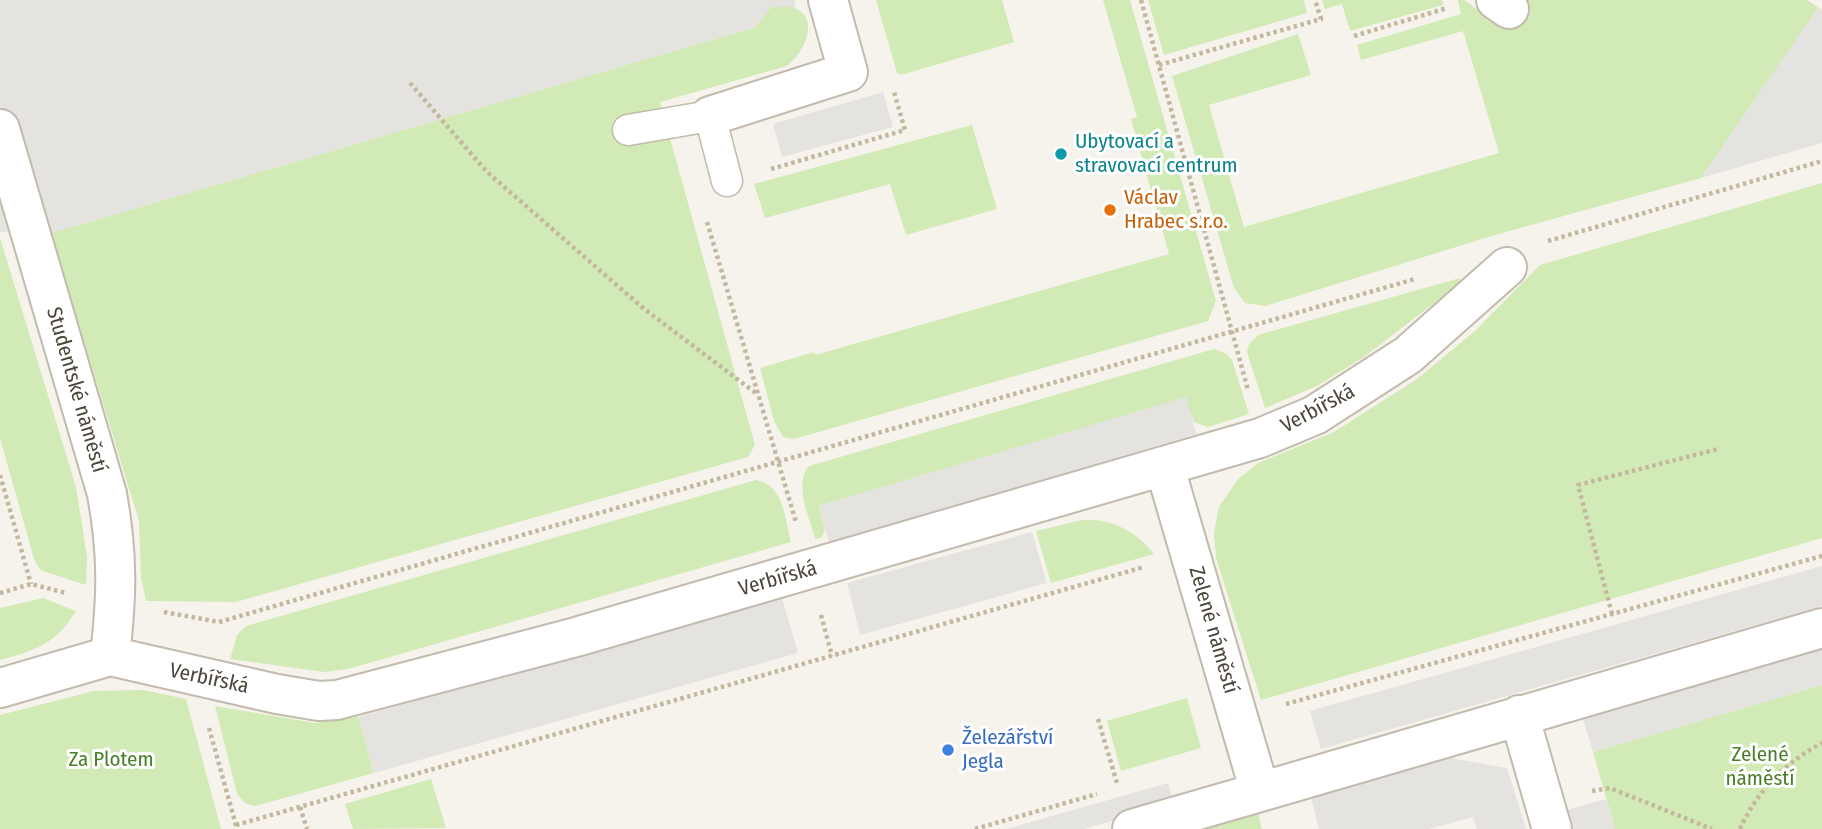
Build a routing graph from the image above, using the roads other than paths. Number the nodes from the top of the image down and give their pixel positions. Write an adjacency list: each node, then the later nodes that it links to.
1 (828, 0): 2 (street)
2 (710, 116): 4 (lane); 5 (lane)
3 (0, 129): 9 (street, Studentské náměstí)
4 (628, 130)
5 (727, 181)
6 (1507, 267): 7 (street, Verbířská)
7 (1165, 468): 9 (street, Verbířská); 12 (street, Zelené náměstí)
8 (1822, 628): 11 (street)
9 (110, 656): 10 (street)
10 (0, 688)
11 (1519, 715): 12 (street); 14 (street)
12 (1260, 792): 13 (street)
13 (1132, 829)
14 (1552, 829)

